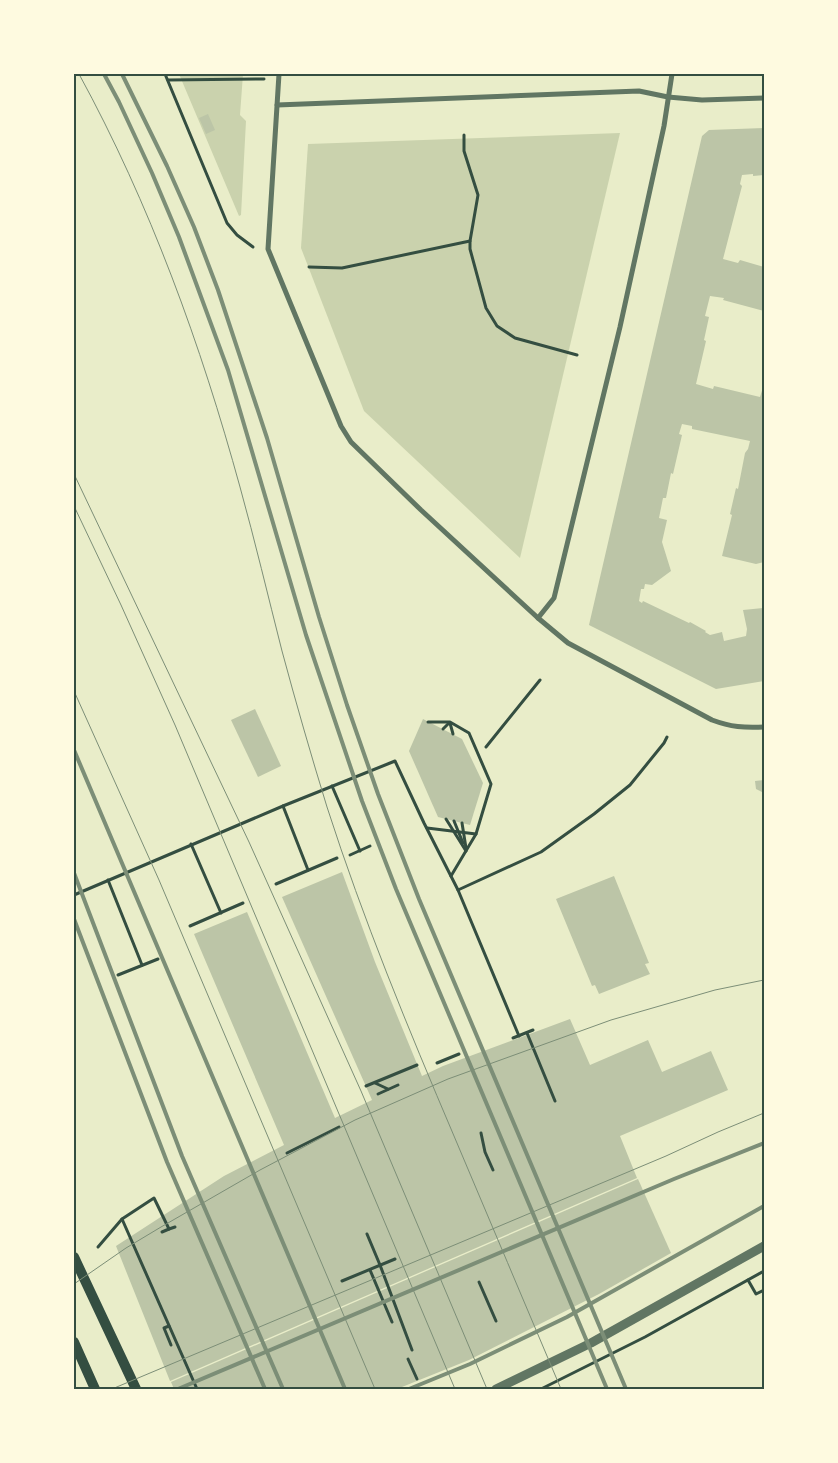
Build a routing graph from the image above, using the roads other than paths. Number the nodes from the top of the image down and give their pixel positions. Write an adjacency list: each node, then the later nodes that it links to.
1 (279, 74): 5 (street)
2 (672, 74): 3 (street)
3 (668, 97): 4 (street); 5 (street); 6 (street)
4 (764, 98)
5 (277, 105): 6 (street)
6 (538, 618): 7 (street)
7 (764, 727)
8 (764, 1246): 13 (street)
9 (74, 1257): 12 (main road)
10 (74, 1342): 11 (main road)
11 (95, 1389)
12 (136, 1389)
13 (496, 1389)

